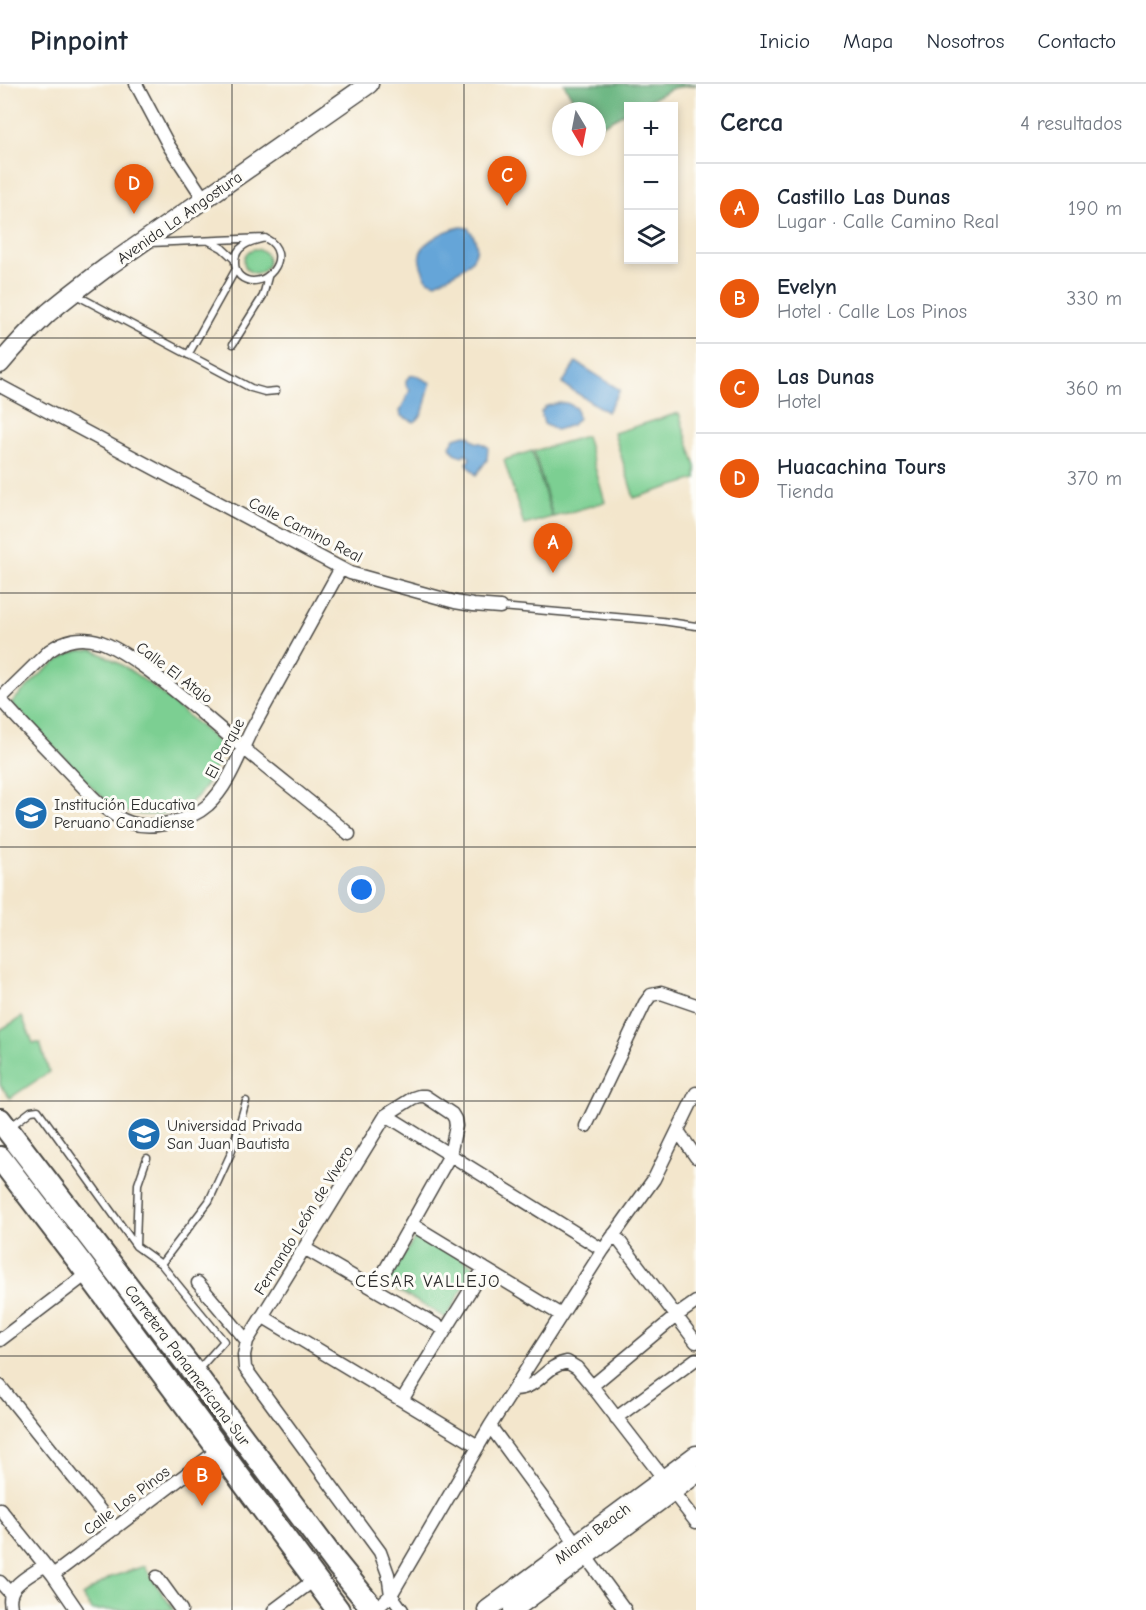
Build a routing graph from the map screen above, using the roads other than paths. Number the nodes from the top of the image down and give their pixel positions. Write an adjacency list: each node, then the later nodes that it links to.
1 (136, 84): 3 (street)
2 (369, 84): 3 (street, Avenida La Angostura)
3 (204, 199): 6 (street, Avenida La Angostura)
4 (265, 238): 5 (lane); 7 (lane); 9 (lane)
5 (206, 240): 6 (lane); 7 (lane)
6 (141, 244): 10 (street, Avenida La Angostura)
7 (235, 260): 8 (lane)
8 (236, 269): 9 (lane); 12 (lane)
9 (268, 277): 11 (lane)
10 (73, 293): 12 (lane); 13 (street, Avenida La Angostura)
11 (233, 344)
12 (188, 355): 15 (lane)
13 (0, 364)
14 (0, 386): 16 (street, Calle Camino Real)
15 (276, 391)
16 (341, 568): 17 (street, Calle Camino Real); 20 (street, El Parque)
17 (500, 607): 18 (lane, Calle Camino Real)
18 (696, 626)
19 (0, 699): 20 (street, Calle El Atajo); 20 (street, El Parque)
20 (242, 748): 21 (street, Calle El Atajo)
21 (349, 834)
22 (696, 1005): 27 (street)
23 (696, 1093): 28 (street)
24 (246, 1101): 38 (lane)
25 (386, 1115): 29 (street); 29 (street); 36 (street, Fernando León de Vivero)
26 (3, 1125): 35 (lane); 52 (highway, Carretera Panamericana Sur)
27 (586, 1126)
28 (678, 1131): 30 (street); 34 (street)
29 (450, 1155): 33 (street); 37 (street)
30 (696, 1157)
31 (0, 1158): 40 (highway, Carretera Panamericana Sur)
32 (147, 1158): 35 (lane)
33 (411, 1224): 39 (street); 42 (street)
34 (614, 1234): 37 (street); 46 (street)
35 (136, 1246): 38 (lane)
36 (304, 1248): 42 (street); 45 (street, Fernando León de Vivero)
37 (603, 1250): 44 (street)
38 (161, 1264): 52 (lane)
39 (483, 1268): 44 (street); 47 (street)
40 (88, 1273): 48 (street); 60 (highway, Carretera Panamericana Sur)
41 (198, 1283): 49 (street)
42 (375, 1288): 47 (street)
43 (696, 1302): 46 (street)
44 (561, 1315): 55 (street)
45 (262, 1316): 49 (street, Fernando León de Vivero); 56 (street)
46 (675, 1316): 50 (street); 54 (street)
47 (445, 1330): 56 (street)
48 (0, 1340)
49 (247, 1341): 73 (street)
50 (696, 1342)
51 (696, 1359): 57 (street)
52 (195, 1374): 79 (highway, Carretera Panamericana Sur)
53 (0, 1386): 66 (street)
54 (592, 1386): 55 (street); 57 (street)
55 (514, 1389): 58 (street)
56 (402, 1400): 59 (street)
57 (616, 1418): 63 (street)
58 (490, 1426): 59 (street); 67 (street)
59 (478, 1446): 73 (street)
60 (218, 1450): 66 (street, Calle Los Pinos); 70 (highway, Carretera Panamericana Sur)
61 (696, 1455): 63 (street, Miami Beach)
62 (696, 1474): 63 (street, Miami Beach)
63 (668, 1485): 65 (street); 67 (street, Miami Beach)
64 (0, 1509): 68 (street)
65 (696, 1522)
66 (115, 1529): 68 (street, Calle Los Pinos)
67 (581, 1550): 81 (street, Miami Beach); 82 (street, Miami Beach); 83 (street)
68 (49, 1570): 72 (street, Calle Los Pinos); 75 (street)
69 (157, 1577): 76 (street)
70 (314, 1580): 77 (street); 78 (highway, Carretera Panamericana Sur)
71 (0, 1582): 72 (street)
72 (10, 1593): 74 (street)
73 (391, 1595): 79 (street); 80 (street)
74 (12, 1610)
75 (77, 1610)
76 (181, 1610)
77 (274, 1610)
78 (338, 1610)
79 (374, 1610)
80 (402, 1610)
81 (487, 1610)
82 (513, 1610)
83 (625, 1610)

